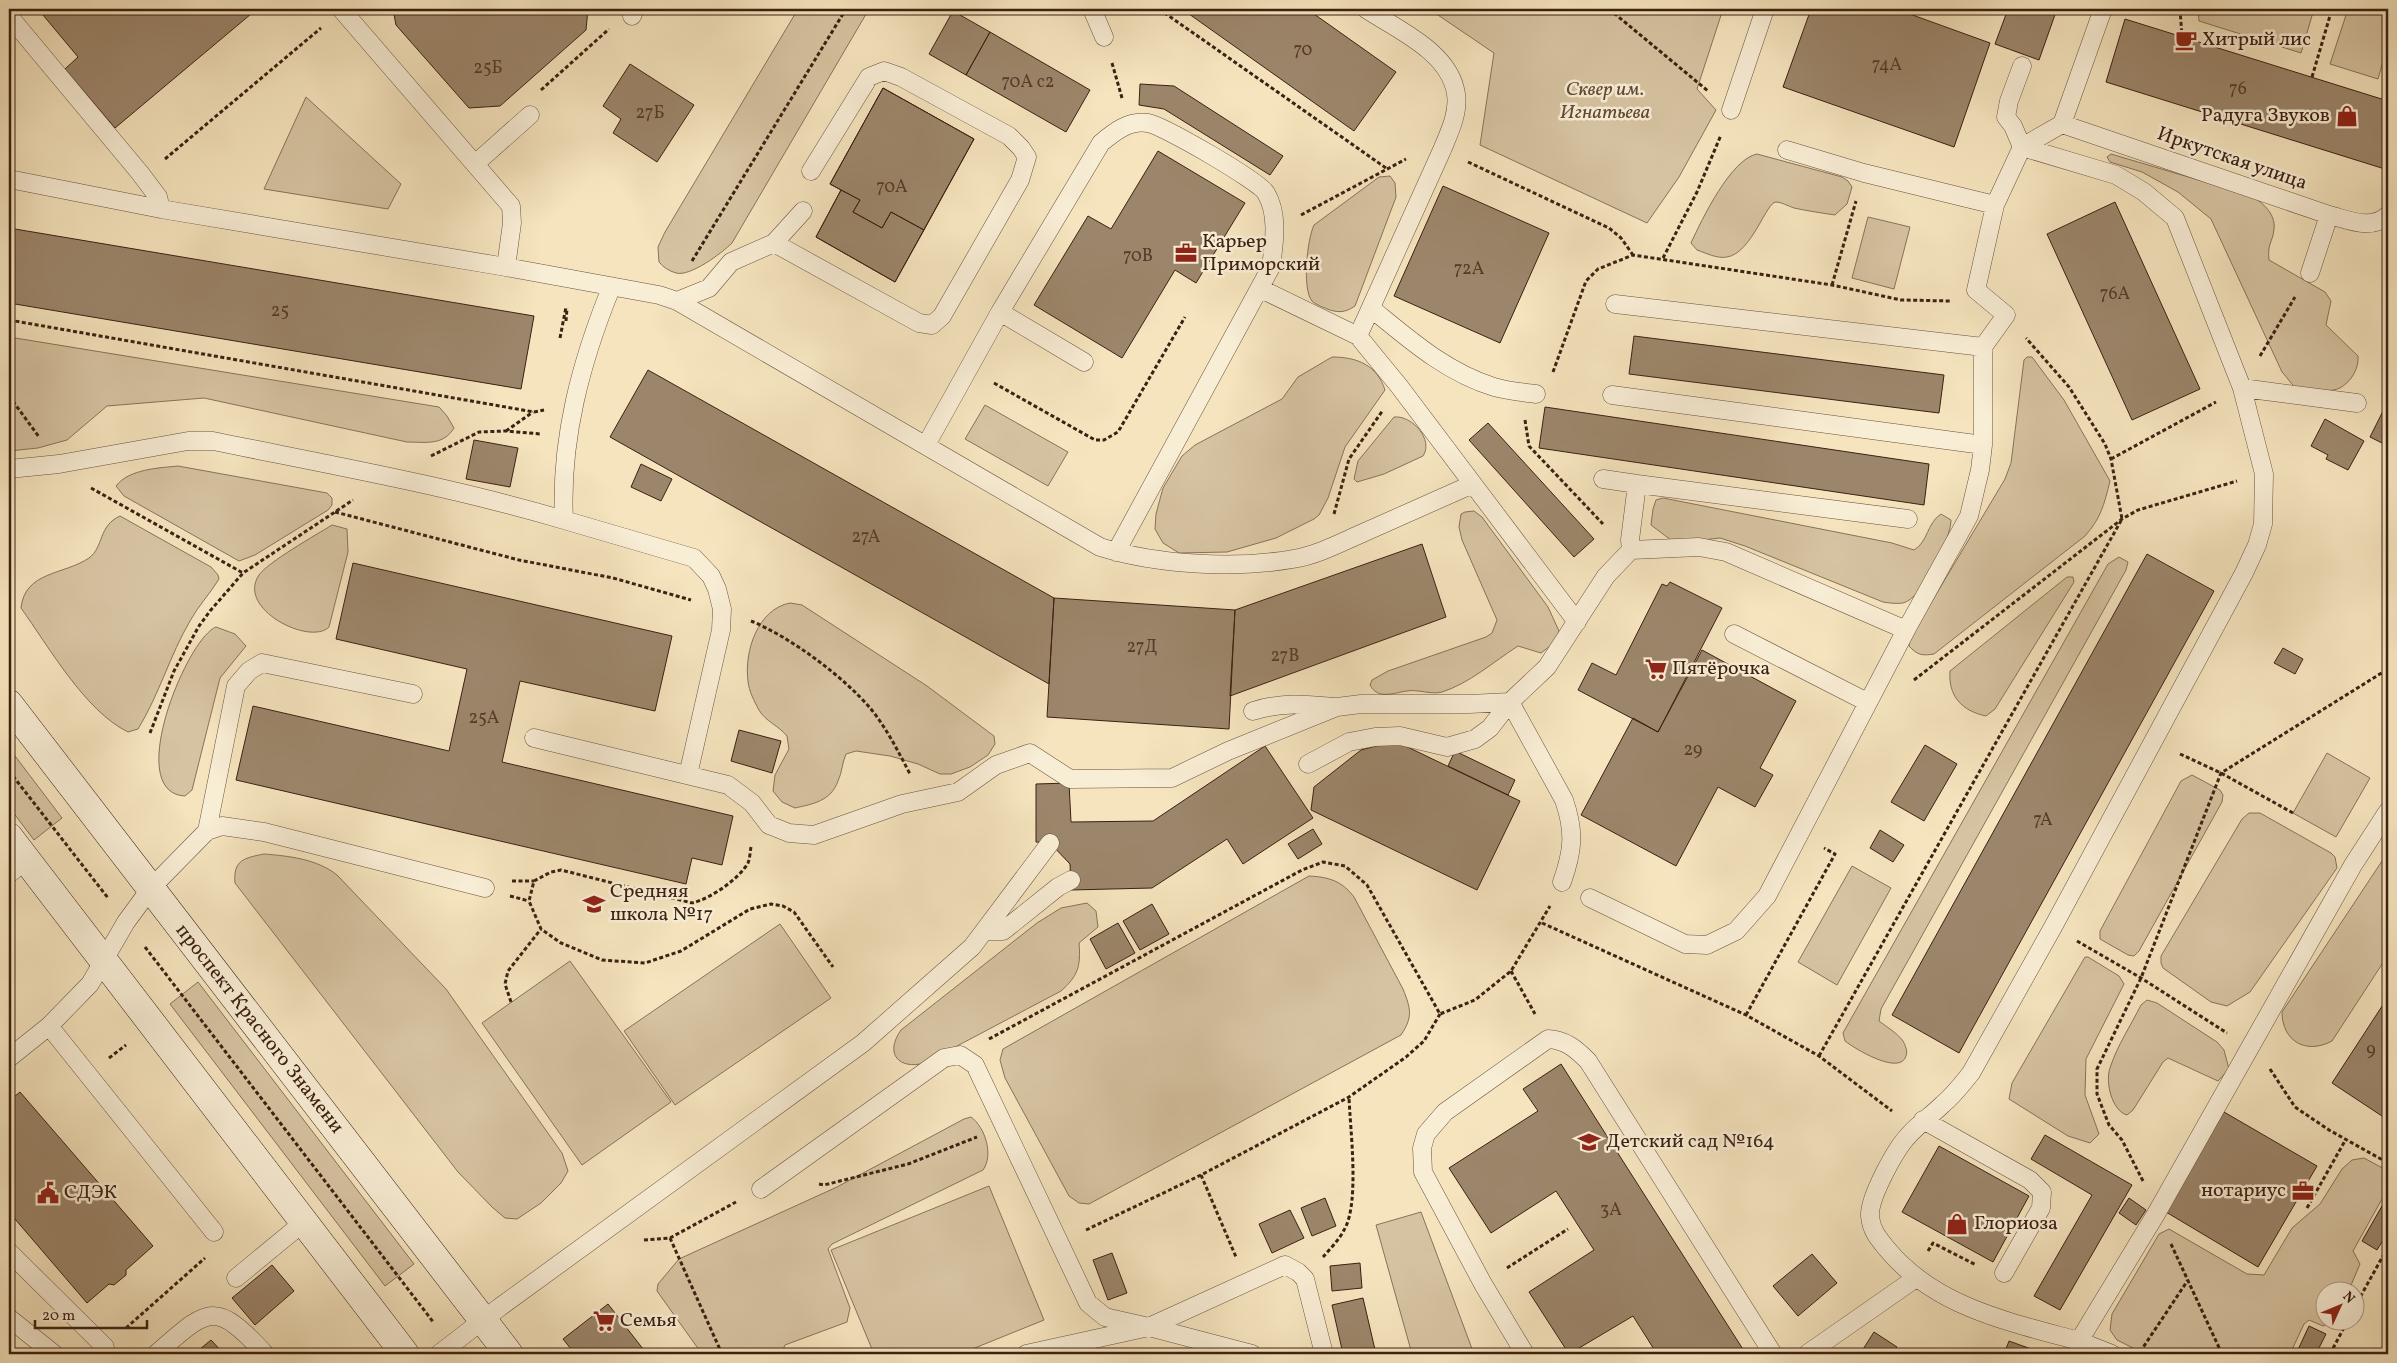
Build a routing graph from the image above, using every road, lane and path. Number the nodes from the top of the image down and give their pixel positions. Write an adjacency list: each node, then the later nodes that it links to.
1 (342, 9): 23 (lane); 26 (path)
2 (846, 9): 43 (path)
3 (1092, 9): 13 (lane)
4 (1158, 9): 24 (path)
5 (1366, 9): 45 (lane)
6 (1608, 9): 18 (path)
7 (1765, 9): 18 (lane)
8 (2103, 9): 20 (lane)
9 (2180, 9): 14 (path)
10 (2332, 9): 16 (path)
11 (9, 16): 26 (lane)
12 (612, 26): 17 (path)
13 (1104, 37)
14 (2182, 37)
15 (2022, 66): 21 (lane)
16 (2312, 77)
17 (538, 94)
18 (1731, 110): 35 (path)
19 (530, 115): 23 (lane)
20 (2062, 124): 21 (lane); 32 (lane, Иркутская улица)
21 (2022, 147): 28 (lane); 55 (lane)
22 (1787, 150): 28 (lane)
23 (475, 164): 36 (lane)
24 (1386, 168)
25 (811, 172): 34 (lane)
26 (144, 177): 29 (lane)
27 (9, 180): 29 (lane)
28 (1996, 205): 42 (lane)
29 (161, 209): 36 (lane)
30 (803, 212): 34 (lane)
31 (1853, 212): 39 (path)
32 (2329, 215): 33 (lane, Иркутская улица); 37 (lane)
33 (2388, 215)
34 (774, 243): 43 (lane)
35 (1663, 258): 39 (path); 56 (path)
36 (506, 267): 38 (lane)
37 (2310, 273): 55 (path)
38 (571, 280): 40 (lane); 51 (path)
39 (1832, 286): 42 (path)
40 (611, 288): 43 (lane); 78 (lane)
41 (1261, 289): 46 (lane); 50 (lane); 81 (lane)
42 (1976, 290): 47 (lane)
43 (678, 301): 65 (lane)
44 (1615, 304): 52 (lane)
45 (1372, 309): 50 (lane); 56 (lane)
46 (1000, 312): 53 (lane); 54 (lane)
47 (2006, 315): 52 (lane); 67 (path)
48 (1185, 317): 54 (path)
49 (9, 320): 61 (path)
50 (1358, 336): 73 (lane)
51 (558, 347)
52 (1983, 347): 66 (lane)
53 (1084, 362)
54 (970, 369): 65 (lane)
55 (2242, 388): 59 (lane); 67 (path); 70 (lane)
56 (1536, 394): 79 (path)
57 (9, 396): 68 (path)
58 (1612, 396): 66 (lane)
59 (2357, 403)
60 (548, 405): 61 (path)
61 (534, 412): 63 (path)
62 (1371, 427): 80 (path)
63 (506, 431): 64 (path); 71 (path)
64 (544, 435)
65 (926, 445): 81 (lane)
66 (1983, 445): 85 (lane)
67 (2111, 459): 77 (path)
68 (59, 464): 69 (lane); 71 (lane); 82 (path)
69 (9, 470)
70 (2264, 474): 77 (path); 97 (lane)
71 (388, 476): 75 (path); 78 (lane)
72 (1603, 479): 74 (lane)
73 (1473, 484): 80 (lane); 84 (lane)
74 (1637, 484): 76 (lane); 79 (lane)
75 (335, 512): 82 (path); 83 (path)
76 (1908, 519)
77 (2122, 519): 88 (path); 131 (path)
78 (564, 520): 83 (lane)
79 (1630, 545): 84 (lane); 85 (lane)
80 (1325, 549): 81 (lane)
81 (1116, 552)
82 (243, 573): 95 (path)
83 (722, 609): 101 (lane); 102 (path)
84 (1577, 622): 90 (lane)
85 (1906, 630): 91 (lane)
86 (1734, 634): 91 (lane)
87 (2388, 669): 100 (path)
88 (1911, 682)
89 (413, 694): 106 (lane)
90 (1510, 702): 93 (lane); 98 (lane); 112 (lane)
91 (1867, 702): 115 (lane)
92 (9, 704): 113 (main road, проспект Красного Знамени)
93 (1337, 707): 94 (lane); 102 (lane)
94 (1252, 711)
95 (150, 733)
96 (534, 738): 101 (lane)
97 (2152, 741): 100 (path); 117 (lane)
98 (1308, 764)
99 (9, 771): 116 (path)
100 (2221, 773): 105 (path); 123 (path)
101 (688, 775): 104 (lane)
102 (923, 800): 104 (lane)
103 (2388, 810): 129 (lane)
104 (758, 813): 118 (path)
105 (2293, 813)
106 (207, 831): 113 (lane); 114 (lane)
107 (9, 837): 110 (main road)
108 (1050, 843): 119 (lane)
109 (1835, 854): 127 (path)
110 (18, 867): 120 (main road)
111 (1071, 880): 119 (lane)
112 (1562, 882)
113 (151, 888): 116 (lane); 163 (main road, проспект Красного Знамени)
114 (485, 888)
115 (1590, 898)
116 (126, 922): 120 (lane); 161 (path)
117 (2053, 927): 123 (path); 135 (lane)
118 (542, 929): 121 (path); 124 (path)
119 (986, 931): 148 (lane)
120 (103, 961): 128 (lane); 144 (main road)
121 (833, 967)
122 (1511, 971): 125 (path); 126 (path); 127 (path)
123 (2142, 978): 129 (path); 143 (path)
124 (511, 1002)
125 (1529, 1002)
126 (1440, 1014): 130 (path); 133 (path)
127 (1746, 1015): 131 (path)
128 (49, 1026): 132 (lane); 146 (lane)
129 (2249, 1048): 137 (path); 143 (lane)
130 (960, 1055): 136 (lane); 140 (lane)
131 (1819, 1056): 134 (path)
132 (9, 1058)
133 (1349, 1097): 139 (path); 156 (path)
134 (1882, 1105)
135 (1923, 1120): 153 (lane); 155 (lane)
136 (1004, 1127): 140 (path); 149 (lane)
137 (2346, 1139): 138 (path); 142 (path)
138 (2388, 1163)
139 (1202, 1175): 149 (path); 158 (path)
140 (779, 1176): 141 (lane)
141 (761, 1189): 147 (path)
142 (2307, 1208)
143 (2156, 1214): 157 (path); 166 (lane)
144 (304, 1222): 154 (lane); 168 (main road)
145 (1568, 1229): 159 (path)
146 (214, 1232): 167 (path)
147 (670, 1238): 148 (path); 174 (path)
148 (591, 1243): 163 (lane)
149 (1058, 1243): 164 (lane)
150 (1934, 1243): 153 (path)
151 (2388, 1247): 160 (path)
152 (9, 1252): 167 (lane)
153 (2004, 1273)
154 (236, 1278)
155 (1916, 1278): 166 (lane); 180 (lane)
156 (1305, 1279): 158 (lane); 177 (lane)
157 (2188, 1280): 182 (path); 183 (path)
158 (1247, 1282): 164 (lane)
159 (1483, 1284): 178 (lane); 179 (lane)
160 (2364, 1290)
161 (421, 1306)
162 (9, 1318): 169 (lane)
163 (483, 1320): 172 (lane); 173 (main road, проспект Красного Знамени)
164 (1149, 1327): 175 (lane); 176 (lane)
165 (2343, 1330): 184 (path)
166 (2079, 1341): 181 (lane)
167 (105, 1347)
168 (396, 1351)
169 (54, 1354)
170 (156, 1354): 171 (lane)
171 (265, 1354)
172 (439, 1354)
173 (509, 1354)
174 (722, 1354)
175 (1026, 1354)
176 (1252, 1354)
177 (1324, 1354)
178 (1525, 1354)
179 (1773, 1354)
180 (1807, 1354)
181 (2112, 1354)
182 (2138, 1354)
183 (2222, 1354)
184 (2330, 1354)

